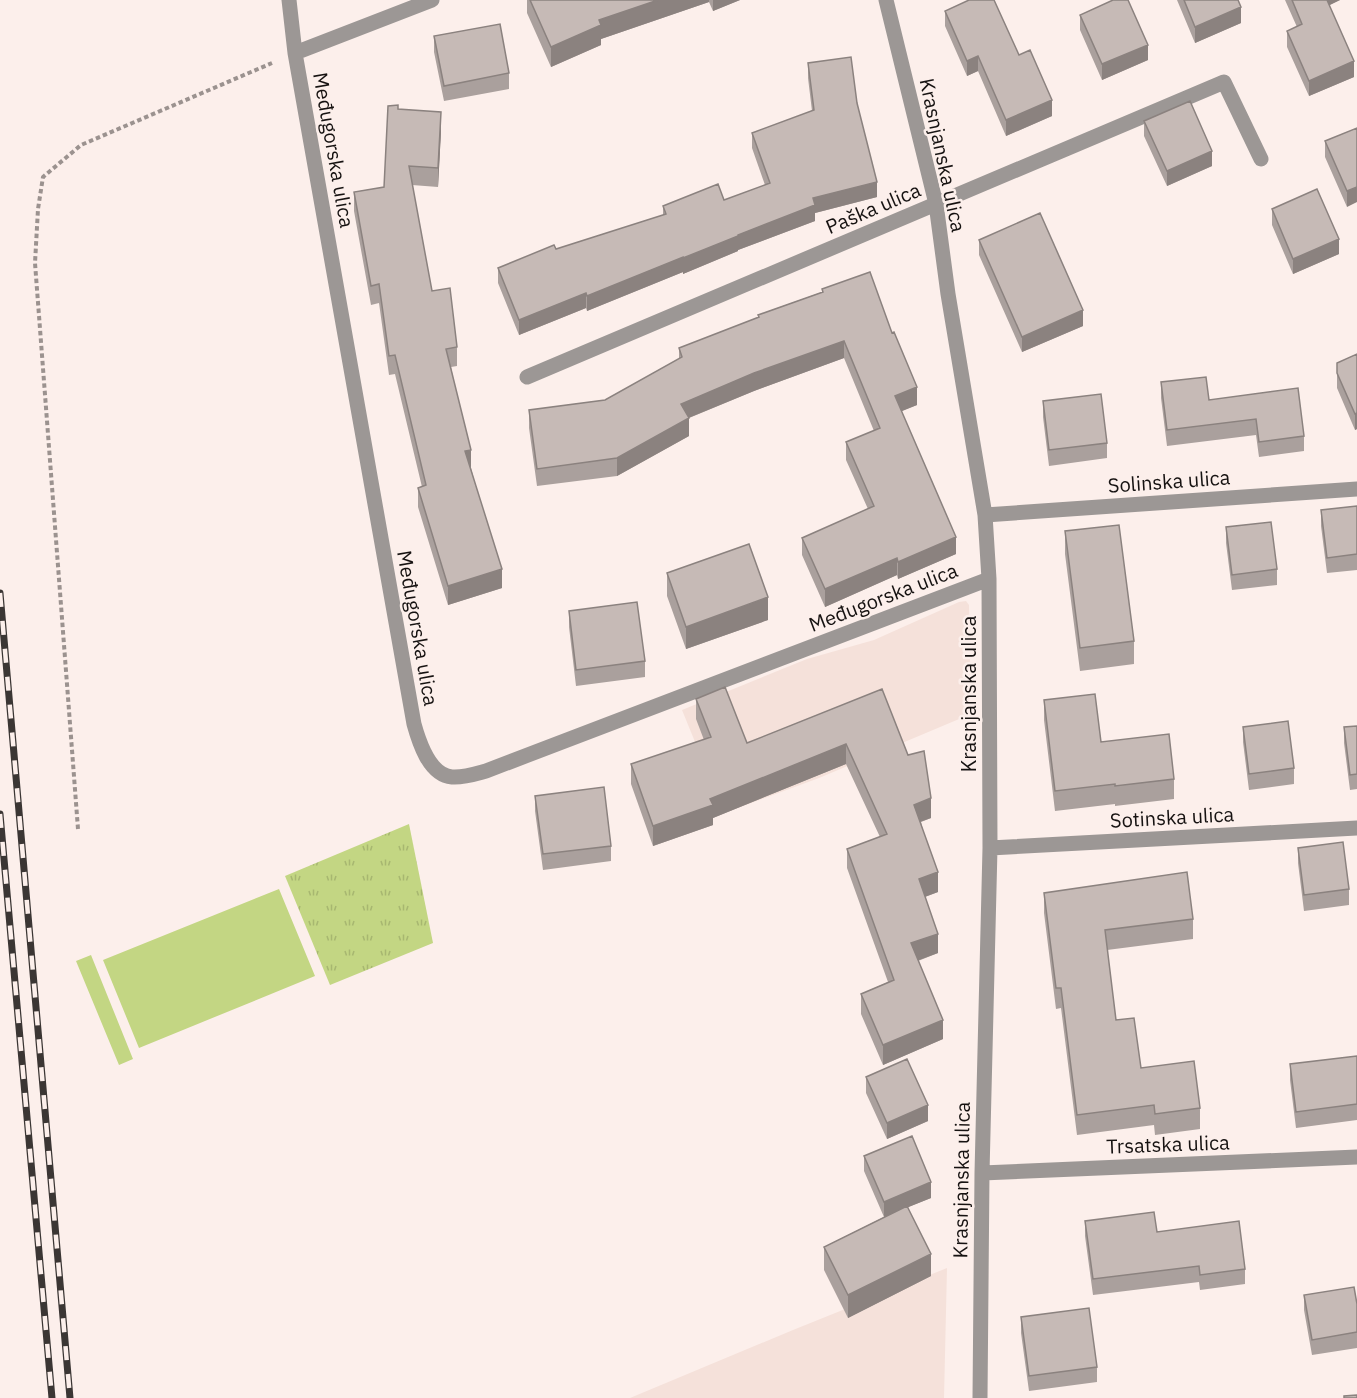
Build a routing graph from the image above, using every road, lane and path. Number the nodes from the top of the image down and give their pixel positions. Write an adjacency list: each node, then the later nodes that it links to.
1 (289, 0): 4 (street)
2 (432, 0): 4 (street, Međugorska ulica)
3 (886, 0): 6 (street, Krasnjanska ulica)
4 (295, 53): 10 (street, Međugorska ulica); 12 (path)
5 (1261, 159): 6 (street, Paška ulica)
6 (936, 204): 7 (street, Paška ulica); 9 (street, Krasnjanska ulica)
7 (527, 376)
8 (1357, 489): 9 (street, Solinska ulica)
9 (985, 515): 10 (street, Krasnjanska ulica)
10 (989, 579): 13 (street, Krasnjanska ulica)
11 (1357, 828): 13 (street, Sotinska ulica)
12 (78, 830)
13 (990, 848): 15 (street, Krasnjanska ulica)
14 (1357, 1157): 15 (street, Trsatska ulica)
15 (982, 1173): 16 (street, Krasnjanska ulica)
16 (980, 1398)

